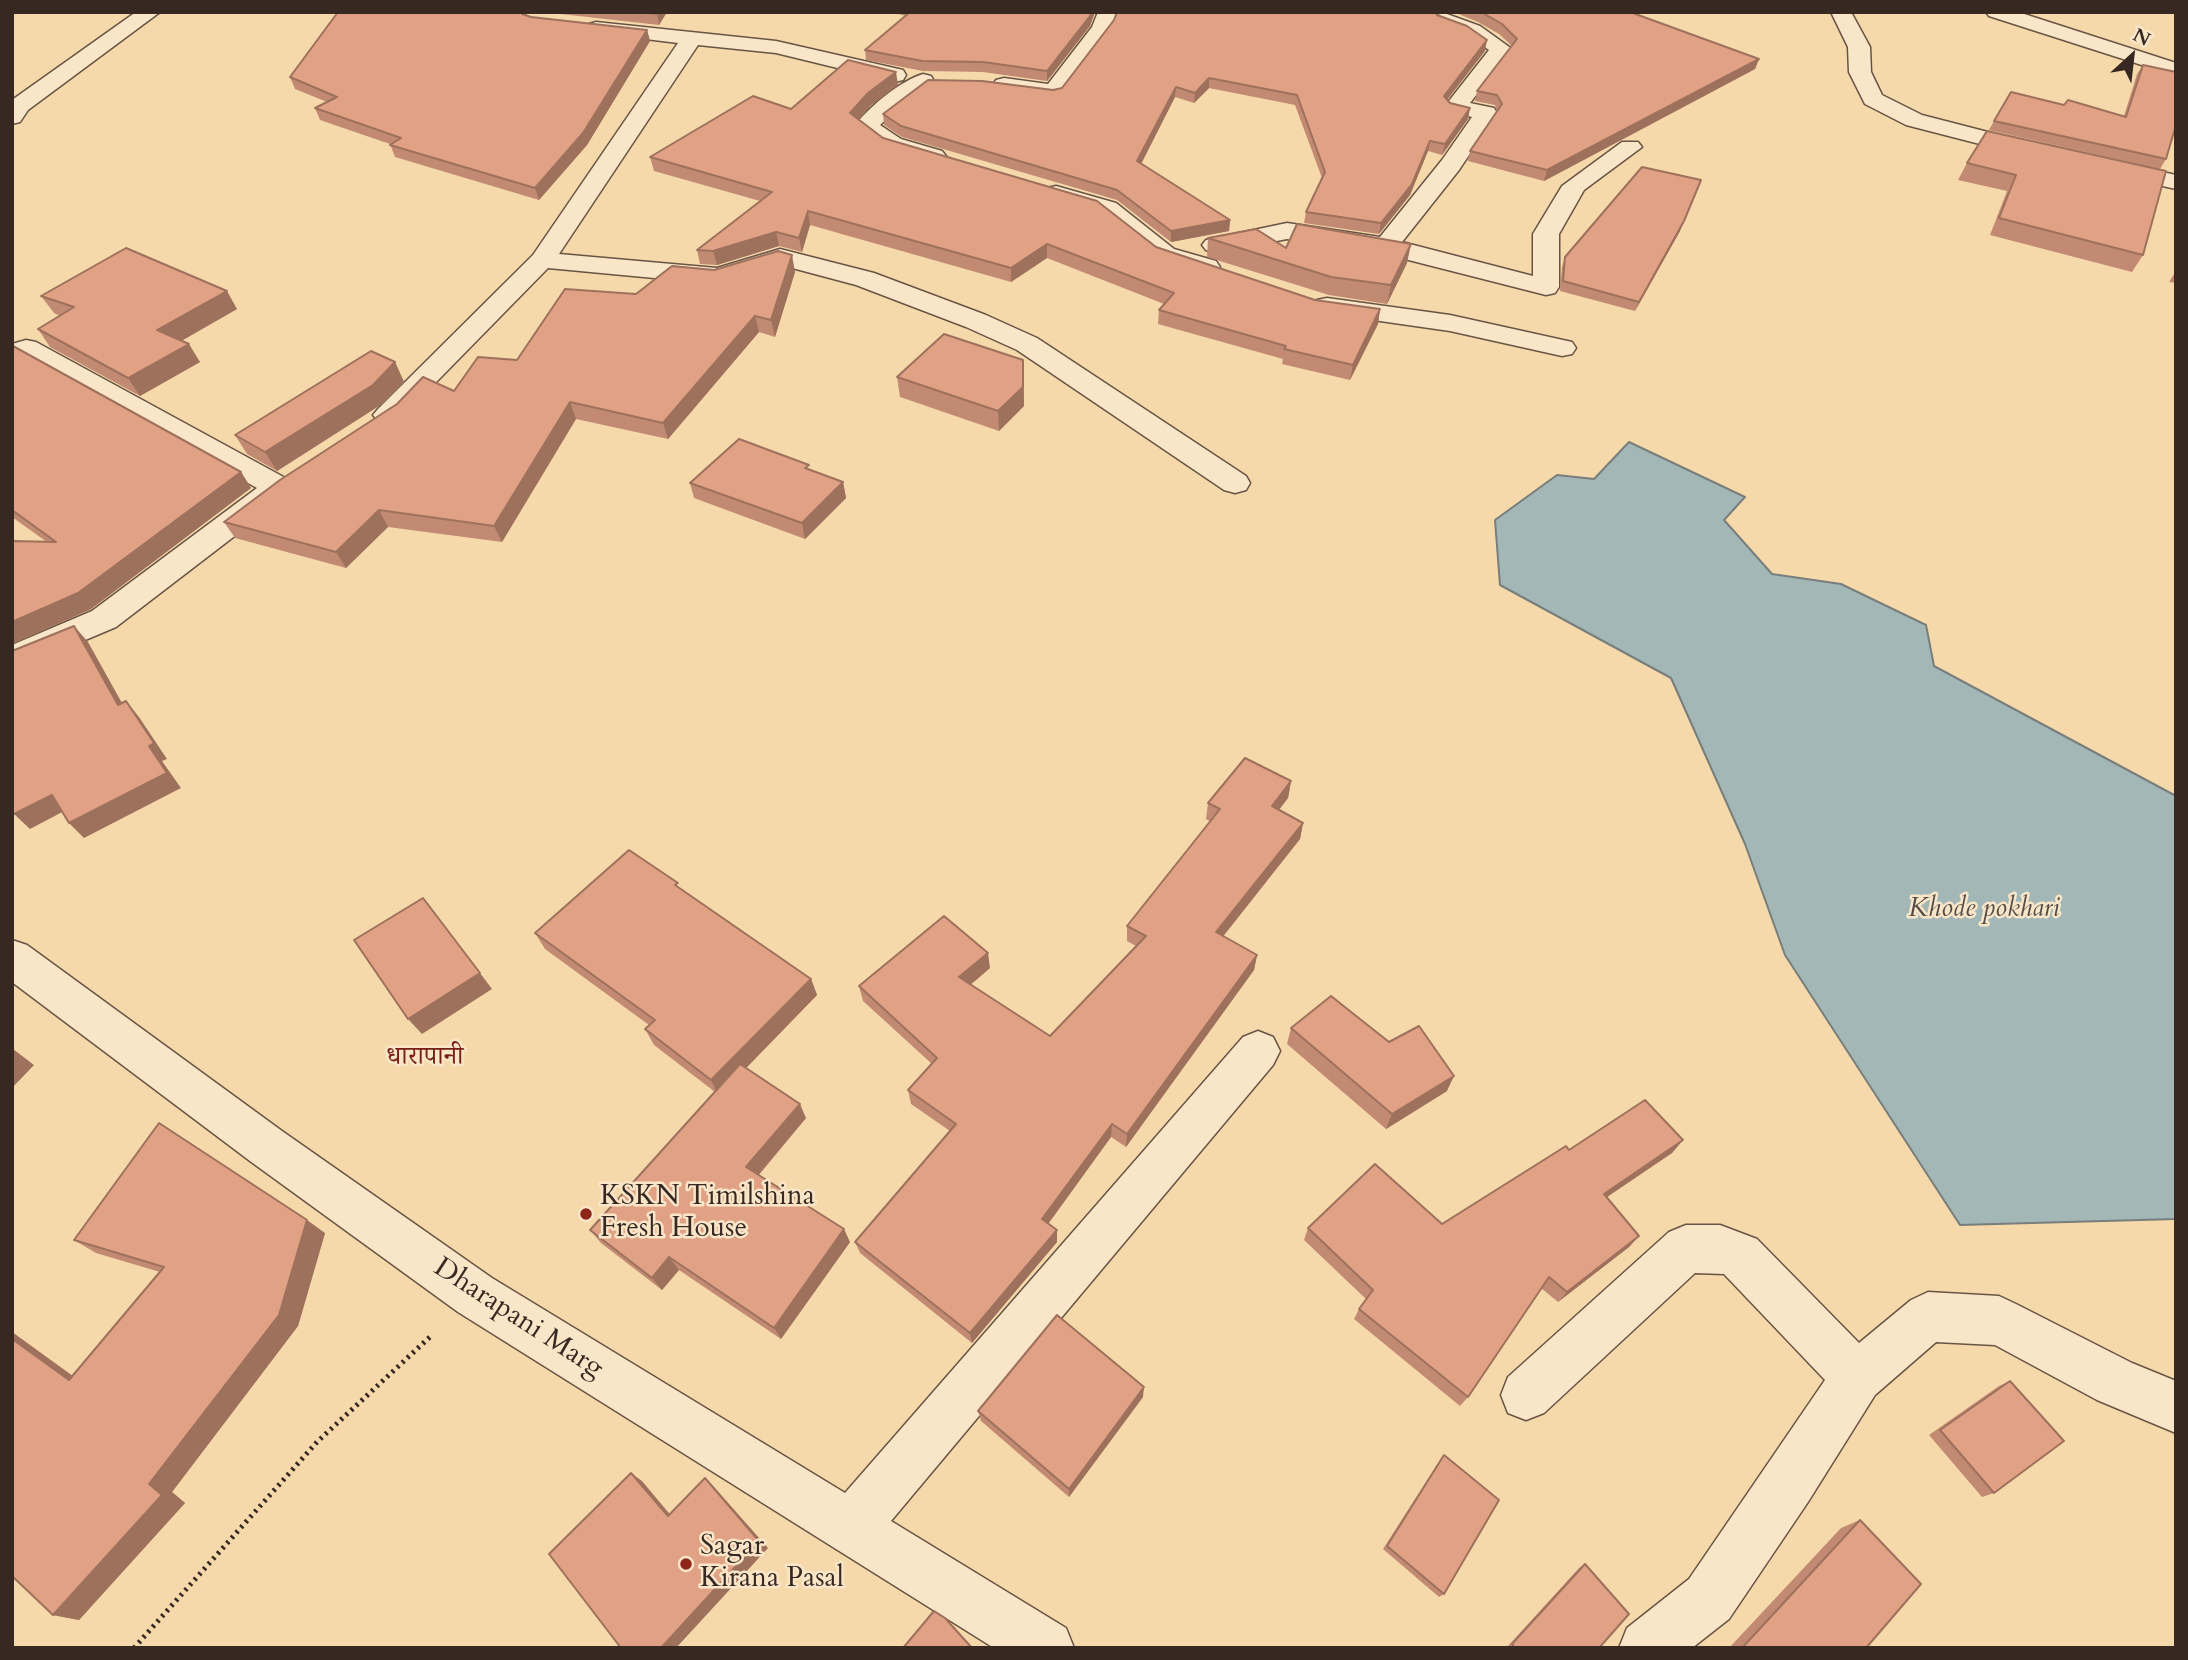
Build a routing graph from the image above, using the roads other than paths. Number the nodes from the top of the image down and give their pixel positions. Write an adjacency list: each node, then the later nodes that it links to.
1 (150, 12): 10 (street)
2 (1108, 12): 9 (street)
3 (1841, 12): 12 (street)
4 (1996, 12): 8 (street)
5 (1444, 19): 17 (street)
6 (570, 25): 7 (street)
7 (693, 37): 13 (street); 19 (street)
8 (2176, 70)
9 (983, 82)
10 (12, 117)
11 (1630, 147): 17 (street)
12 (2056, 156)
13 (953, 162)
14 (2096, 164): 15 (street)
15 (2176, 182)
16 (1030, 185): 18 (street)
17 (1386, 246): 18 (street)
18 (1165, 254): 20 (street)
19 (542, 260): 24 (street); 25 (street)
20 (1228, 273)
21 (1301, 298): 22 (street)
22 (1562, 348)
23 (12, 354): 26 (street)
24 (371, 427)
25 (1235, 483)
26 (12, 659)
27 (12, 958): 32 (street, Dharapani Marg)
28 (1258, 1051): 32 (street)
29 (1857, 1377): 30 (street); 31 (street); 34 (street)
30 (1525, 1395)
31 (2176, 1408)
32 (851, 1527): 33 (street, Dharapani Marg)
33 (1046, 1648)
34 (1647, 1648)

